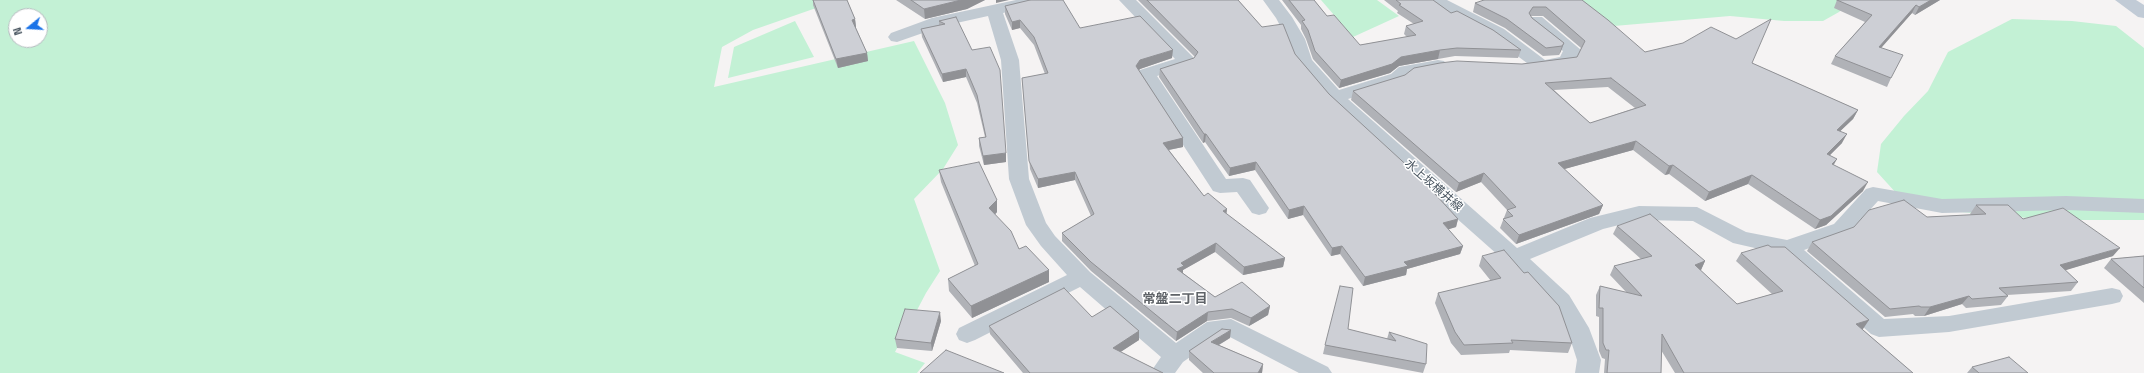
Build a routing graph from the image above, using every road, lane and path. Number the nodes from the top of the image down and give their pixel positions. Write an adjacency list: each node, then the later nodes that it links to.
1 (1040, 0): 6 (street)
2 (1127, 0): 15 (street)
3 (1270, 0): 13 (street, 水上坂横井線)
4 (1435, 0): 11 (street)
5 (2124, 0): 7 (street)
6 (994, 10): 9 (street); 18 (street)
7 (2144, 14)
8 (1536, 21): 11 (street)
9 (897, 37)
10 (1455, 63): 13 (street)
11 (1541, 65): 12 (street)
12 (1511, 66)
13 (1335, 96): 17 (street, 水上坂横井線)
14 (2144, 206): 16 (street)
15 (1259, 208)
16 (1788, 248): 17 (street); 19 (street)
17 (1515, 257): 23 (street, 水上坂横井線)
18 (1082, 277): 20 (street); 21 (street)
19 (2112, 296)
20 (967, 334)
21 (1168, 365): 22 (street)
22 (1320, 373)
23 (1588, 373)

